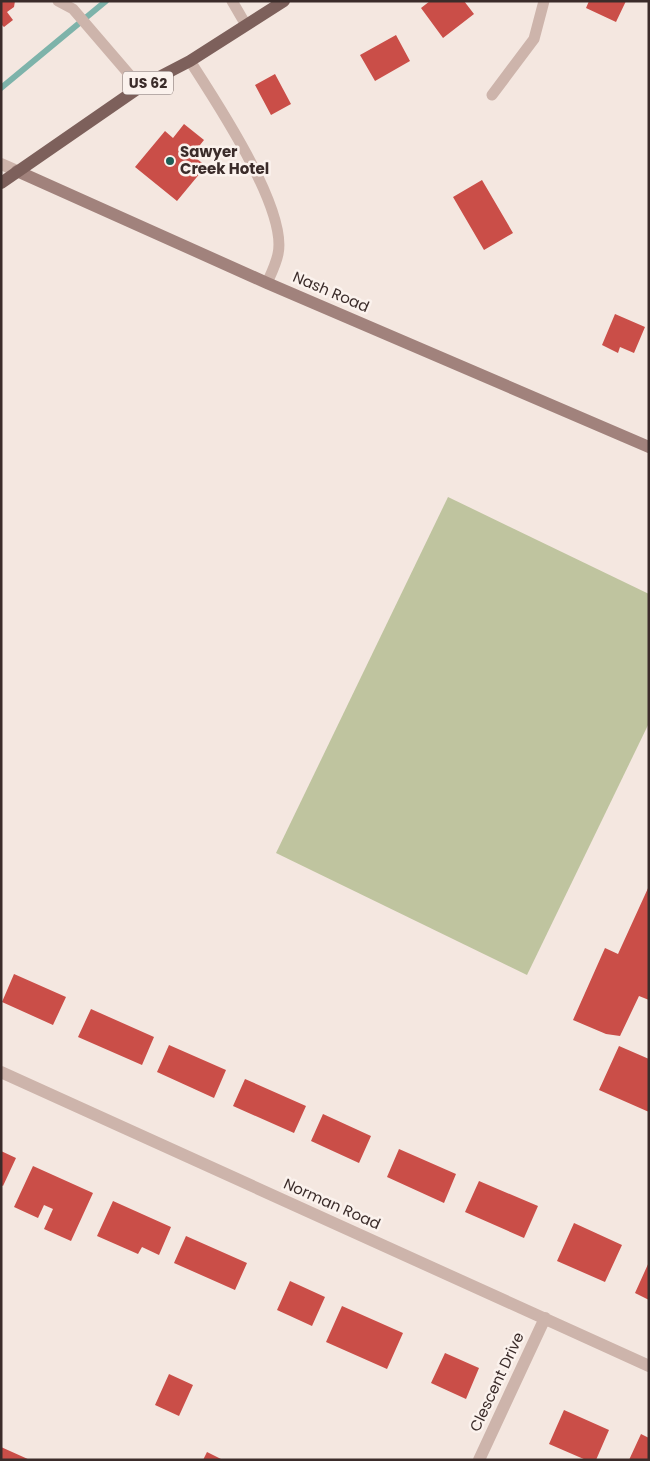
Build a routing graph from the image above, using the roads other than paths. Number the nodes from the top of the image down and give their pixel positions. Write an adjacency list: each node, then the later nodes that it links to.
1 (58, 1): 7 (lane)
2 (232, 1): 5 (lane)
3 (284, 1): 5 (main road, US 62)
4 (544, 1): 8 (lane)
5 (246, 25): 6 (main road, US 62)
6 (190, 61): 7 (main road, US 62); 12 (lane)
7 (140, 87): 10 (main road, US 62)
8 (492, 95)
9 (1, 164): 10 (street, Nash Road)
10 (17, 171): 11 (main road, US 62); 12 (main road, Nash Road)
11 (1, 183)
12 (267, 283): 13 (main road, Nash Road)
13 (649, 447)
14 (1, 1072): 15 (street, Norman Road)
15 (545, 1318): 16 (street, Norman Road); 17 (street, Clescent Drive)
16 (649, 1366)
17 (479, 1460)

